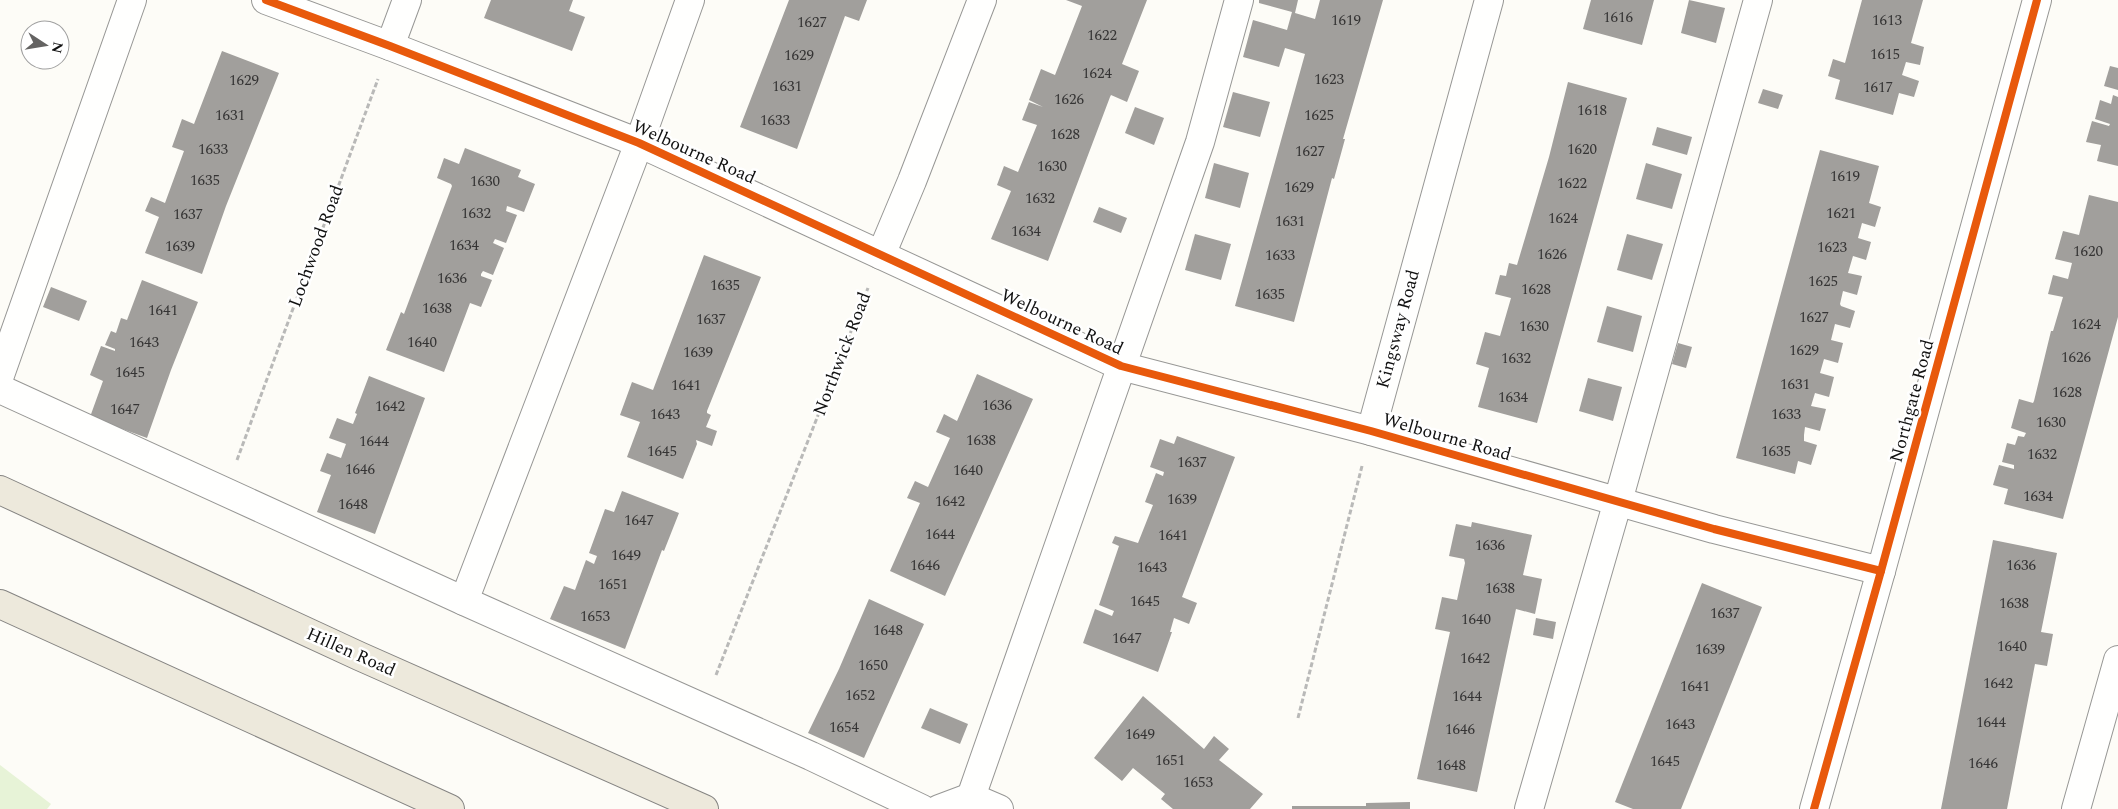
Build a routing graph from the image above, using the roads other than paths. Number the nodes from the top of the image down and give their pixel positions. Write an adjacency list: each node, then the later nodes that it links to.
1 (132, 0): 14 (street)
2 (266, 0): 10 (street, Welbourne Road)
3 (406, 0): 10 (street)
4 (690, 0): 11 (street)
5 (982, 0): 12 (street)
6 (1239, 0): 13 (street)
7 (1489, 0): 16 (street, Kingsway Road)
8 (1758, 0): 18 (street)
9 (2037, 0): 19 (street, Northgate Road)
10 (390, 46): 11 (street, Welbourne Road)
11 (639, 143): 12 (street, Welbourne Road); 20 (street)
12 (881, 255): 13 (street, Welbourne Road)
13 (1121, 366): 16 (street, Welbourne Road); 23 (street)
14 (0, 375)
15 (0, 389): 20 (street)
16 (1370, 431): 18 (street, Welbourne Road)
17 (0, 490): 25 (main road, Hillen Road)
18 (1618, 501): 19 (street, Welbourne Road); 29 (street)
19 (1881, 571): 30 (street, Northgate Road)
20 (464, 601): 26 (street)
21 (0, 604): 24 (main road)
22 (2118, 660): 31 (street)
23 (971, 797): 27 (street); 28 (street)
24 (450, 809)
25 (704, 809)
26 (922, 809)
27 (939, 809)
28 (999, 809)
29 (1529, 809)
30 (1814, 809)
31 (2076, 809)

